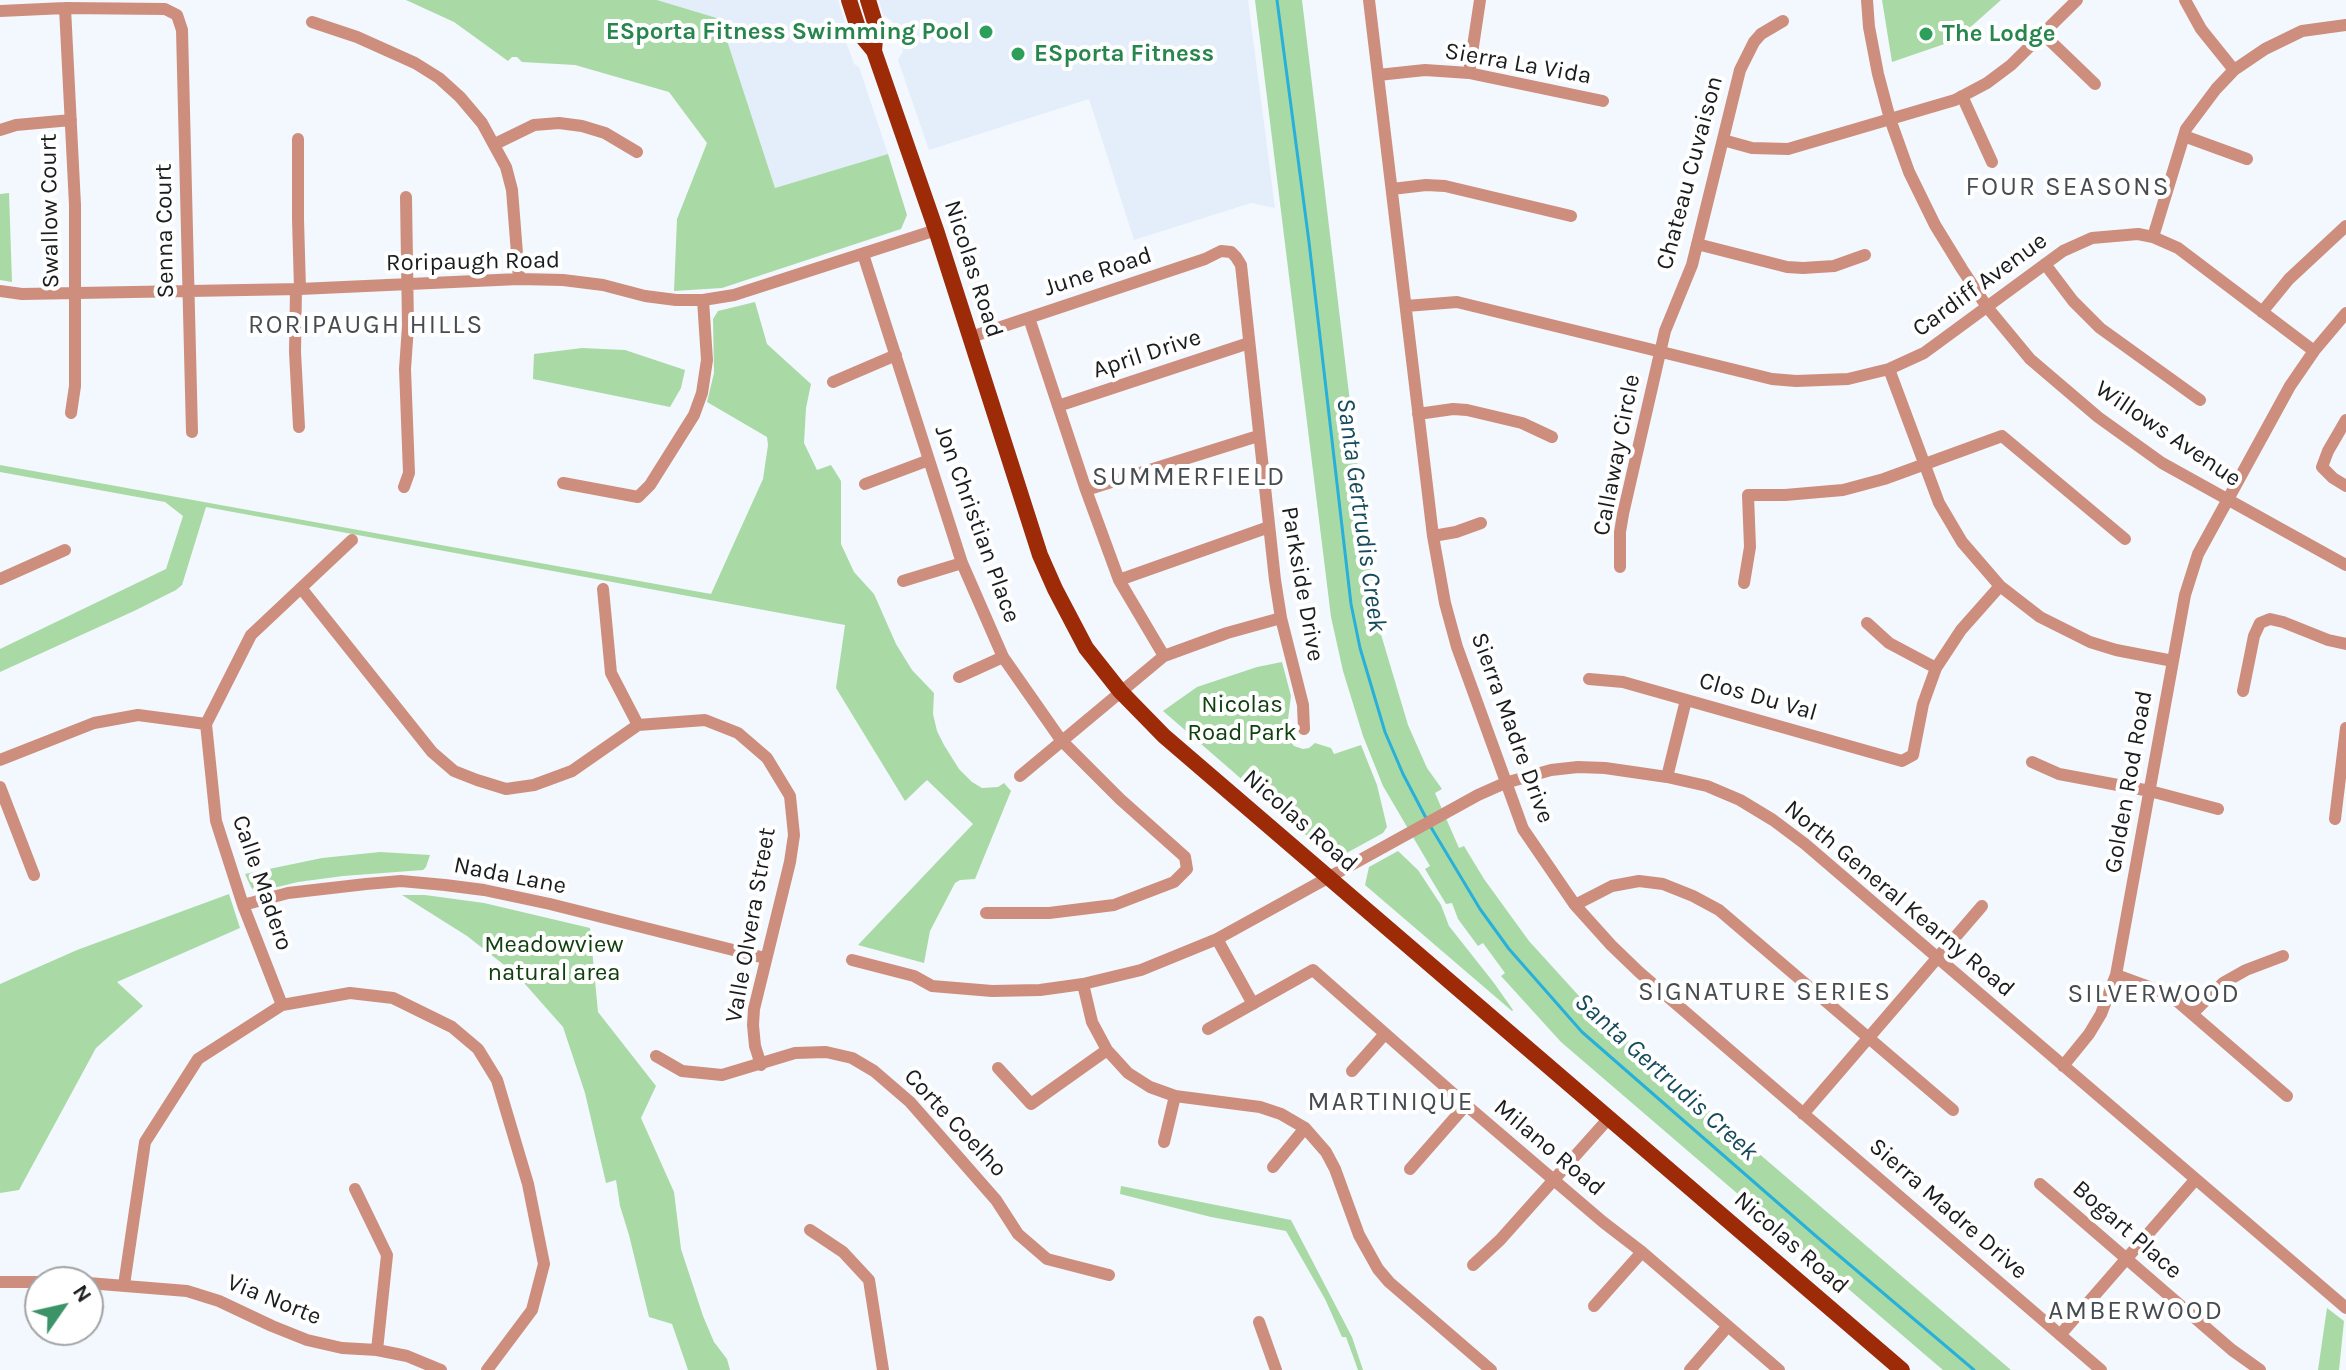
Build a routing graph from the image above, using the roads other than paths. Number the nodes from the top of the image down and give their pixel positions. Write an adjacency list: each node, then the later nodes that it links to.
1 (849, 0): 14 (main road, Nicolas Road)
2 (868, 0): 14 (main road, Nicolas Road)
3 (1369, 0): 17 (street, Sierra Madre Drive)
4 (1480, 0): 16 (street)
5 (1867, 0): 21 (street, Willows Avenue)
6 (2077, 0): 13 (street)
7 (2185, 0): 15 (street)
8 (65, 8): 9 (street); 22 (street, Swallow Court); 46 (street, Senna Court)
9 (0, 11)
10 (1783, 21): 26 (street, Chateau Cuvaison)
11 (312, 22): 27 (street)
12 (2346, 25): 15 (street)
13 (2043, 34): 18 (street); 19 (street)
14 (874, 51): 35 (main road, Nicolas Road)
15 (2234, 70): 24 (street)
16 (1469, 73): 17 (street, Sierra La Vida); 20 (street, Sierra La Vida)
17 (1378, 75): 31 (street, Sierra Madre Drive)
18 (2095, 84)
19 (1962, 96): 21 (street); 30 (street)
20 (1603, 101)
21 (1890, 119): 26 (street); 50 (street, Willows Avenue)
22 (71, 120): 23 (street); 47 (street, Swallow Court)
23 (0, 130)
24 (2184, 136): 29 (street); 36 (street)
25 (298, 139): 44 (street)
26 (1723, 140): 37 (street, Chateau Cuvaison)
27 (495, 144): 28 (street); 42 (street)
28 (637, 152)
29 (2247, 159)
30 (1992, 162)
31 (1392, 189): 33 (street); 49 (street, Sierra Madre Drive)
32 (406, 197): 43 (street)
33 (1571, 216)
34 (2346, 226): 51 (street)
35 (936, 230): 38 (street, Roripaugh Road); 54 (main road, Nicolas Road)
36 (2153, 237): 41 (street, Cardiff Avenue); 51 (street, Cardiff Avenue)
37 (1697, 244): 39 (street); 57 (street, Chateau Cuvaison)
38 (863, 254): 48 (street, Roripaugh Road); 58 (street, Jon Christian Place)
39 (1865, 255)
40 (1236, 257): 53 (street, June Road); 55 (street, Parkside Drive)
41 (2045, 264): 50 (street, Cardiff Avenue); 61 (street)
42 (519, 279): 43 (street, Roripaugh Road); 48 (street, Roripaugh Road)
43 (408, 285): 44 (street, Roripaugh Road); 75 (street)
44 (298, 289): 46 (street, Roripaugh Road); 66 (street)
45 (0, 291): 47 (street, Roripaugh Road)
46 (189, 291): 47 (street, Roripaugh Road); 67 (street, Senna Court)
47 (74, 293): 63 (street, Swallow Court)
48 (703, 300): 72 (street)
49 (1406, 306): 57 (street, Cardiff Avenue); 64 (street, Sierra Madre Drive)
50 (1987, 307): 59 (street, Cardiff Avenue); 77 (street, Willows Avenue)
51 (2262, 312): 56 (street, Cardiff Avenue)
52 (2346, 313): 56 (street, Golden Rod Road)
53 (1029, 318): 54 (street, June Road); 62 (street)
54 (971, 337): 103 (main road, Nicolas Road)
55 (1249, 343): 62 (street, April Drive); 68 (street, Parkside Drive)
56 (2314, 351): 77 (street, Golden Rod Road)
57 (1661, 352): 59 (street, Cardiff Avenue); 86 (street, Callaway Circle)
58 (896, 355): 60 (street); 70 (street, Jon Christian Place)
59 (1889, 369): 71 (street)
60 (833, 382)
61 (2200, 400)
62 (1058, 406): 76 (street)
63 (71, 413)
64 (1418, 414): 69 (street); 80 (street, Sierra Madre Drive)
65 (2346, 420): 74 (street)
66 (299, 427)
67 (192, 432)
68 (1258, 436): 76 (street); 79 (street, Parkside Drive)
69 (1552, 437)
70 (929, 460): 73 (street); 84 (street, Jon Christian Place)
71 (1925, 464): 81 (street); 90 (street); 91 (street)
72 (563, 483)
73 (865, 484)
74 (2346, 486)
75 (404, 487)
76 (1086, 490): 88 (street)
77 (2227, 500): 85 (street, Willows Avenue); 99 (street, Golden Rod Road)
78 (1481, 523): 80 (street)
79 (1269, 527): 88 (street); 94 (street, Parkside Drive)
80 (1433, 536): 115 (street, Sierra Madre Drive)
81 (2125, 539)
82 (352, 540): 92 (street)
83 (65, 550): 87 (street)
84 (962, 563): 89 (street); 98 (street, Jon Christian Place)
85 (2346, 565)
86 (1620, 567)
87 (0, 579)
88 (1119, 580): 97 (street)
89 (903, 581)
90 (1744, 583)
91 (2000, 586): 99 (street); 100 (street)
92 (301, 588): 106 (street); 107 (street)
93 (603, 589): 107 (street)
94 (1281, 618): 97 (street); 109 (street, Parkside Drive)
95 (1867, 623): 100 (street)
96 (2346, 644): 104 (street)
97 (1164, 656): 103 (street)
98 (1003, 657): 101 (street); 110 (street, Jon Christian Place)
99 (2173, 661): 117 (street, Golden Rod Road)
100 (1936, 668): 105 (street, Clos Du Val)
101 (959, 677)
102 (1589, 679): 105 (street, Clos Du Val)
103 (1120, 691): 110 (street); 121 (main road, Nicolas Road)
104 (2243, 691)
105 (1686, 700): 114 (street)
106 (206, 724): 111 (street); 122 (street, Calle Madero)
107 (638, 725): 128 (street, Valle Olvera Street)
108 (2346, 728): 119 (street)
109 (1304, 729)
110 (1061, 740): 113 (street); 125 (street, Jon Christian Place)
111 (0, 760)
112 (2032, 762): 117 (street)
113 (1020, 776)
114 (1667, 777): 115 (street, North General Kearny Road); 129 (street, North General Kearny Road)
115 (1505, 783): 121 (street, North General Kearny Road); 123 (street, Sierra Madre Drive)
116 (0, 787): 120 (street)
117 (2150, 791): 118 (street); 131 (street, Golden Rod Road)
118 (2218, 809)
119 (2335, 819)
120 (34, 875)
121 (1328, 877): 126 (street, North General Kearny Road); 150 (main road, Nicolas Road)
122 (243, 905): 128 (street, Nada Lane); 134 (street, Calle Madero)
123 (1575, 905): 138 (street); 149 (street, Sierra Madre Drive)
124 (1982, 906): 129 (street)
125 (986, 913)
126 (1217, 939): 132 (street, North General Kearny Road); 133 (street)
127 (2283, 956): 135 (street)
128 (765, 958): 141 (street, Valle Olvera Street)
129 (1937, 959): 138 (street); 142 (street, North General Kearny Road)
130 (852, 960): 132 (street, North General Kearny Road)
131 (2116, 975): 135 (street); 142 (street, Golden Rod Road)
132 (1083, 984): 139 (street)
133 (1253, 1004): 136 (street, Milano Road); 137 (street, Milano Road)
134 (282, 1005): 167 (street); 176 (street)
135 (2192, 1014): 146 (street)
136 (1208, 1029)
137 (1384, 1035): 144 (street); 147 (street, Milano Road)
138 (1868, 1038): 148 (street); 149 (street)
139 (1107, 1050): 143 (street); 145 (street)
140 (656, 1056): 141 (street, Corte Coelho)
141 (761, 1065): 163 (street, Corte Coelho)
142 (2063, 1066): 155 (street, North General Kearny Road)
143 (998, 1068)
144 (1352, 1071)
145 (1175, 1096): 151 (street); 152 (street)
146 (2287, 1096)
147 (1466, 1105): 154 (street); 156 (street, Milano Road)
148 (1953, 1110)
149 (1803, 1114): 172 (street, Sierra Madre Drive)
150 (1609, 1118): 156 (street); 174 (main road, Nicolas Road)
151 (1305, 1128): 153 (street); 179 (street)
152 (1164, 1142)
153 (1273, 1167)
154 (1410, 1169)
155 (2195, 1180): 161 (street); 169 (street, North General Kearny Road)
156 (1554, 1181): 160 (street, Milano Road); 162 (street)
157 (2040, 1184): 161 (street, Bogart Place)
158 (355, 1189): 173 (street)
159 (810, 1230): 177 (street)
160 (1642, 1252): 168 (street); 171 (street, Milano Road)
161 (2126, 1259): 172 (street); 183 (street, Bogart Place)
162 (1473, 1265)
163 (1109, 1275)
164 (0, 1282): 165 (street)
165 (24, 1282)
166 (104, 1284): 167 (street, Via Norte)
167 (124, 1285): 173 (street, Via Norte)
168 (1594, 1306)
169 (2346, 1308)
170 (1259, 1322): 178 (street)
171 (1728, 1326): 180 (street); 181 (street, Milano Road)
172 (2060, 1335): 182 (street, Sierra Madre Drive)
173 (377, 1350): 175 (street, Via Norte)
174 (1897, 1368)
175 (441, 1370)
176 (487, 1370)
177 (883, 1370)
178 (1276, 1370)
179 (1491, 1370)
180 (1690, 1370)
181 (1779, 1370)
182 (2101, 1370)
183 (2260, 1370)

